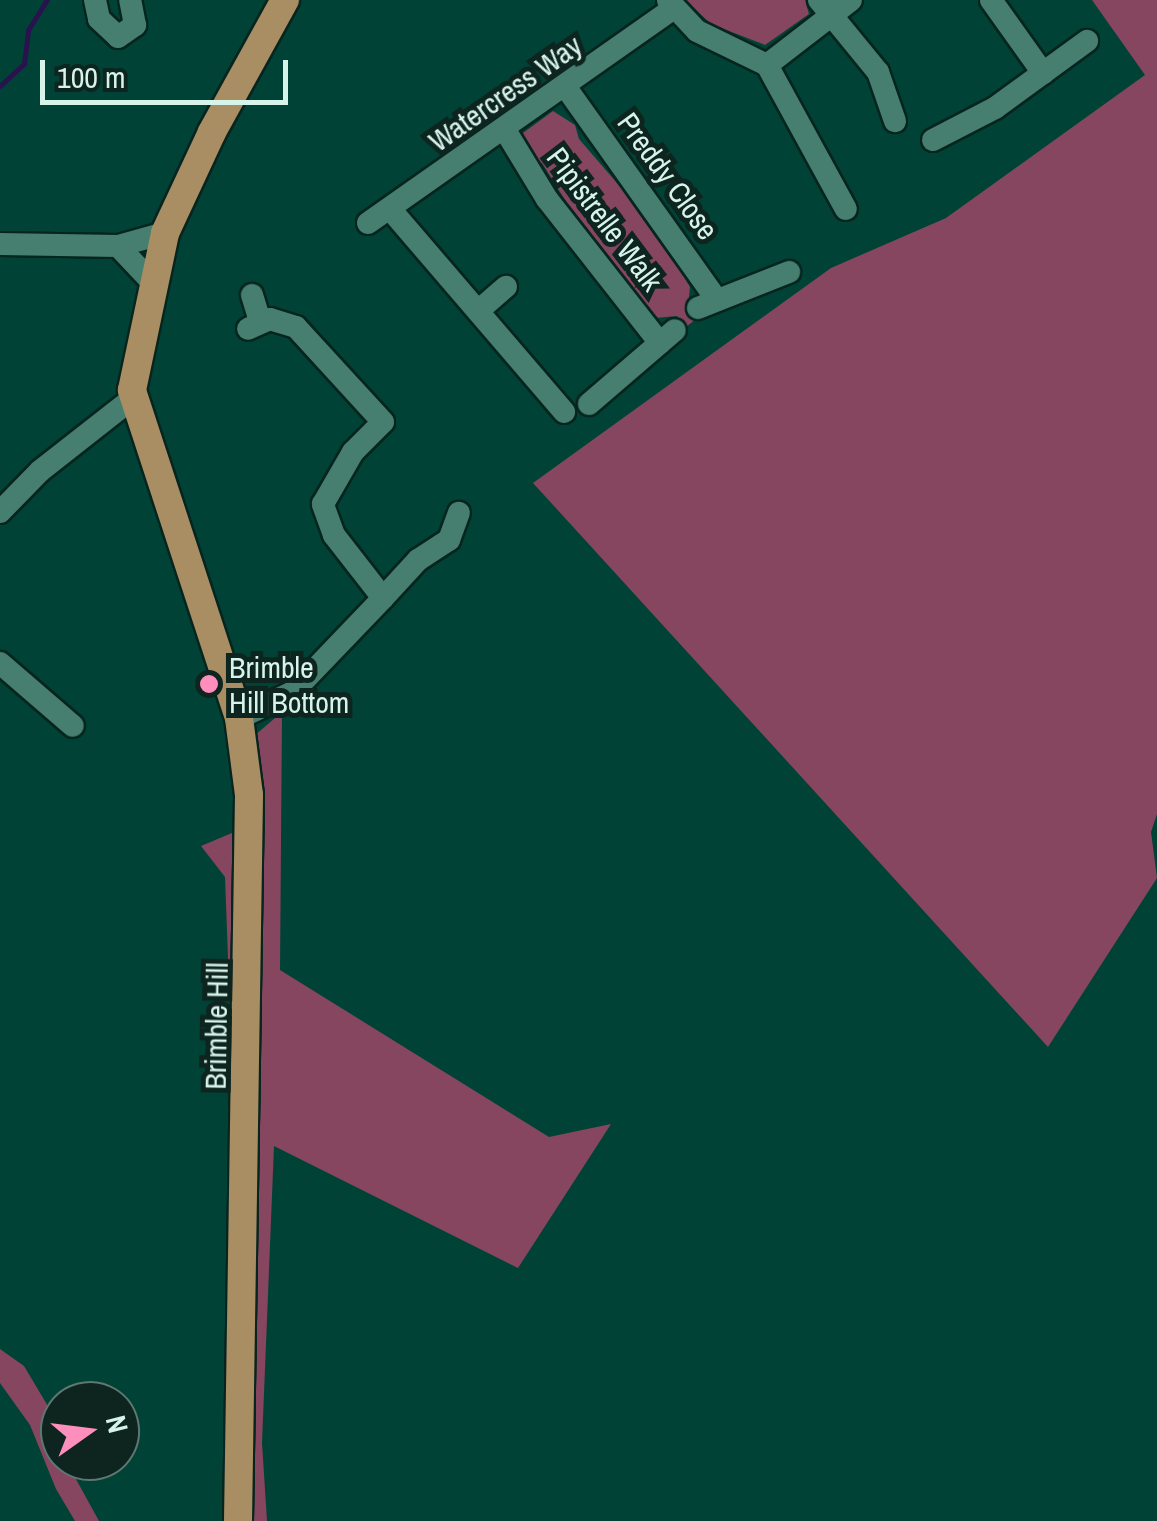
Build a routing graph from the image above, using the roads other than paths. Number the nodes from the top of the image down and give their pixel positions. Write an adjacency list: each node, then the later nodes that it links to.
1 (95, 0): 2 (street)
2 (130, 0)
3 (286, 0): 17 (main road)
4 (991, 0): 9 (street)
5 (670, 4): 8 (street); 10 (street, Watercress Way)
6 (834, 5): 8 (street); 11 (street)
7 (1087, 41): 9 (street)
8 (767, 65): 14 (street)
9 (1043, 72): 13 (street)
10 (567, 89): 12 (street, Watercress Way); 20 (street, Preddy Close)
11 (895, 121)
12 (505, 130): 15 (street, Watercress Way); 26 (street, Pipistrelle Walk)
13 (934, 140)
14 (846, 209)
15 (391, 210): 16 (street, Watercress Way); 24 (street)
16 (368, 224)
17 (165, 233): 19 (street); 21 (main road)
18 (0, 244): 19 (street)
19 (118, 246): 21 (street)
20 (789, 272)
21 (152, 282): 25 (main road)
22 (506, 287): 24 (street)
23 (252, 295): 30 (street)
24 (478, 311): 27 (street)
25 (133, 398): 28 (street); 32 (main road, Brimble Hill)
26 (588, 404)
27 (564, 412)
28 (0, 512)
29 (459, 513): 30 (street)
30 (383, 598): 32 (street)
31 (0, 663): 33 (street)
32 (239, 718): 34 (main road, Brimble Hill)
33 (72, 726)
34 (238, 1521)

